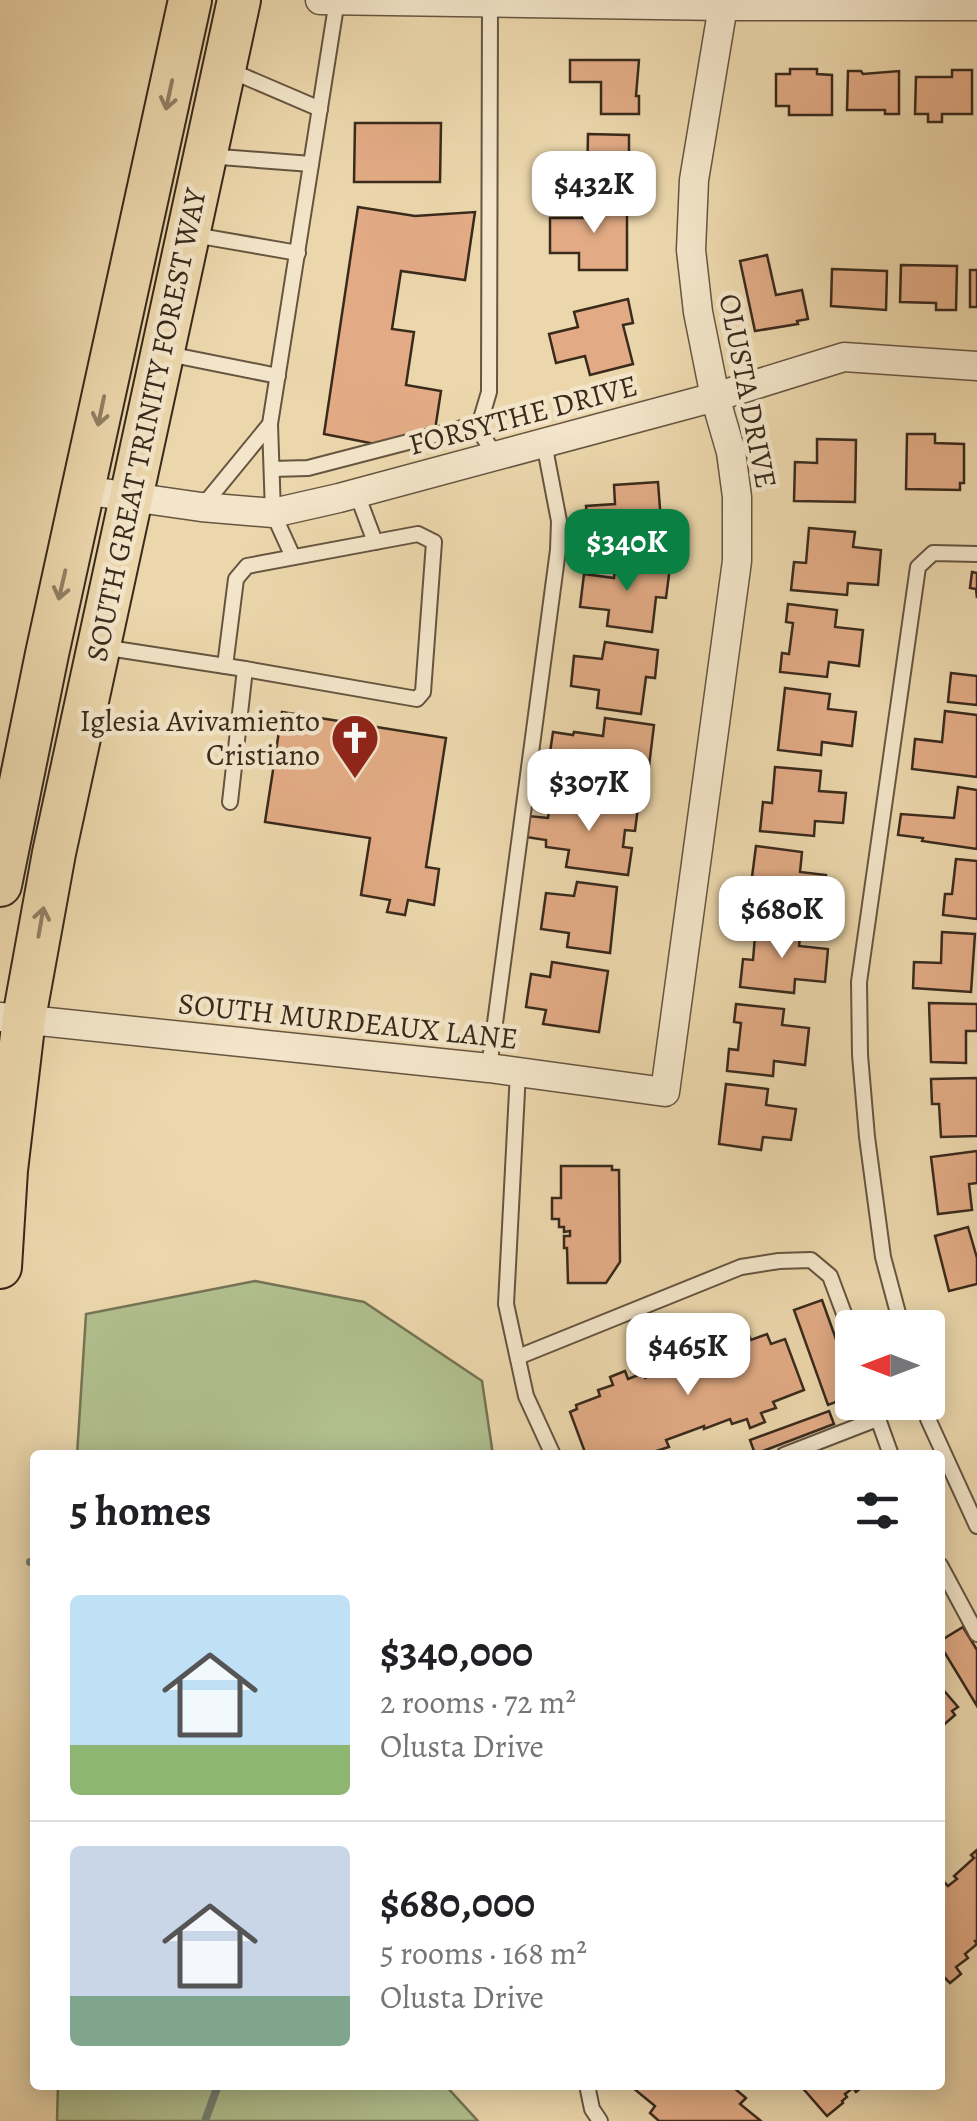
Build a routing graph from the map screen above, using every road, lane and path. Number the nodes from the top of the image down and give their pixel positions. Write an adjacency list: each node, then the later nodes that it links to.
1 (190, 0): 23 (main road, SOUTH GREAT TRINITY FOREST WAY, one-way to 23)
2 (239, 0): 8 (main road, SOUTH GREAT TRINITY FOREST WAY)
3 (320, 0): 4 (street)
4 (337, 0): 5 (street); 9 (lane)
5 (490, 3): 6 (street); 19 (lane)
6 (724, 3): 7 (street); 17 (street, OLUSTA DRIVE)
7 (977, 6)
8 (224, 68): 9 (lane); 10 (main road, SOUTH GREAT TRINITY FOREST WAY)
9 (320, 110): 11 (lane)
10 (205, 156): 11 (lane); 12 (main road, SOUTH GREAT TRINITY FOREST WAY)
11 (311, 164): 13 (lane)
12 (188, 234): 13 (lane); 14 (main road, SOUTH GREAT TRINITY FOREST WAY)
13 (298, 253): 16 (lane)
14 (162, 353): 16 (lane); 25 (main road, SOUTH GREAT TRINITY FOREST WAY)
15 (977, 366): 17 (street, FORSYTHE DRIVE)
16 (278, 376): 18 (lane)
17 (715, 397): 20 (street, FORSYTHE DRIVE); 39 (street, OLUSTA DRIVE)
18 (270, 424): 22 (lane); 26 (lane)
19 (478, 429): 21 (lane); 22 (lane)
20 (544, 443): 21 (street, FORSYTHE DRIVE); 37 (lane)
21 (496, 456): 24 (street, FORSYTHE DRIVE)
22 (272, 469): 27 (lane)
23 (84, 490): 25 (street, FORSYTHE DRIVE); 35 (main road, SOUTH GREAT TRINITY FOREST WAY, one-way to 35)
24 (356, 494): 27 (street, FORSYTHE DRIVE); 28 (lane)
25 (131, 498): 26 (street, FORSYTHE DRIVE); 31 (main road, SOUTH GREAT TRINITY FOREST WAY)
26 (201, 507): 27 (street, FORSYTHE DRIVE)
27 (273, 512): 30 (lane)
28 (374, 542): 30 (lane); 33 (lane)
29 (977, 554): 42 (lane)
30 (292, 557): 32 (lane)
31 (98, 646): 32 (lane); 36 (main road, SOUTH GREAT TRINITY FOREST WAY, one-way to 31)
32 (225, 666): 33 (lane)
33 (245, 669): 34 (lane)
34 (230, 802)
35 (0, 885)
36 (12, 1017): 37 (street, SOUTH MURDEAUX LANE); 40 (main road, SOUTH GREAT TRINITY FOREST WAY)
37 (489, 1068): 38 (street, SOUTH MURDEAUX LANE)
38 (518, 1072): 39 (street, SOUTH MURDEAUX LANE); 43 (lane)
39 (665, 1092)
40 (0, 1267)
41 (843, 1310): 43 (lane)
42 (897, 1310)
43 (518, 1357): 47 (lane)
44 (874, 1420): 48 (lane)
45 (877, 1420): 49 (lane)
46 (928, 1420): 50 (lane)
47 (551, 1450)
48 (797, 1450)
49 (889, 1450)
50 (942, 1450)
51 (945, 1456): 52 (lane)
52 (977, 1526)
53 (945, 1580): 54 (lane)
54 (977, 1634)
55 (588, 2090): 56 (lane)
56 (600, 2121)

